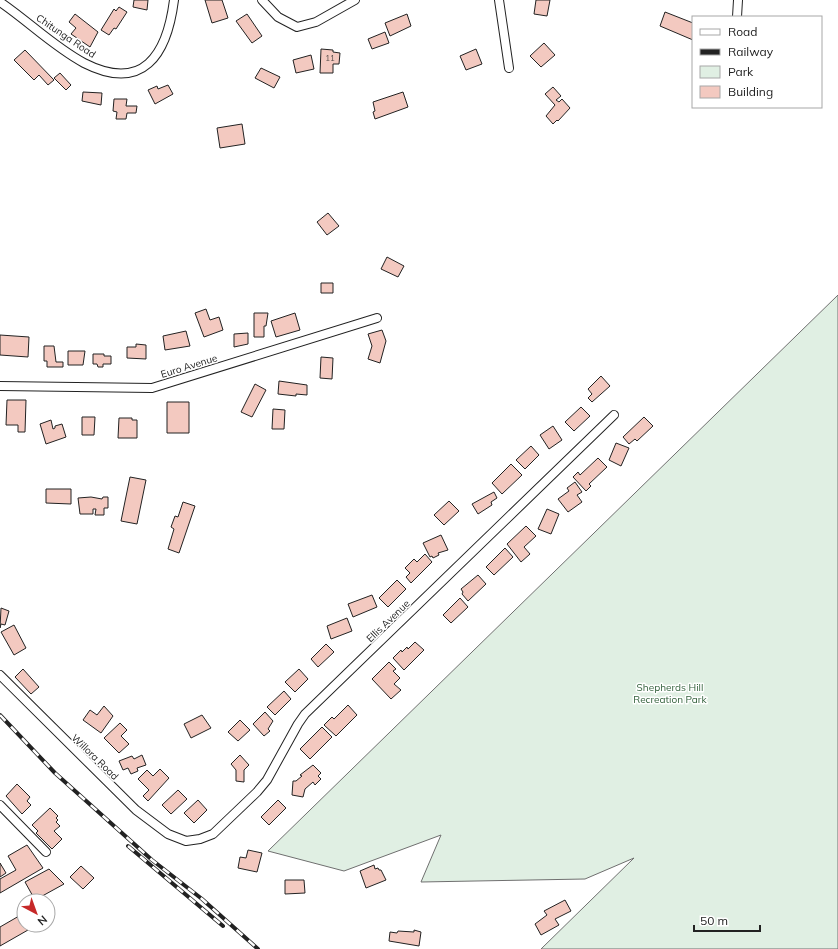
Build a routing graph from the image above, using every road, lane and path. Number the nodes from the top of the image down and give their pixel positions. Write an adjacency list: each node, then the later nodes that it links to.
1 (174, 0): 6 (street, Chitunga Road)
2 (262, 0): 3 (street)
3 (355, 0)
4 (499, 0): 8 (street)
5 (738, 0): 7 (street)
6 (0, 2)
7 (737, 16)
8 (508, 68)
9 (377, 318): 10 (street, Euro Avenue)
10 (0, 386)
11 (614, 415): 14 (street, Ellis Avenue)
12 (0, 675): 14 (street, Willora Road)
13 (0, 805): 15 (street)
14 (186, 841)
15 (46, 852)

